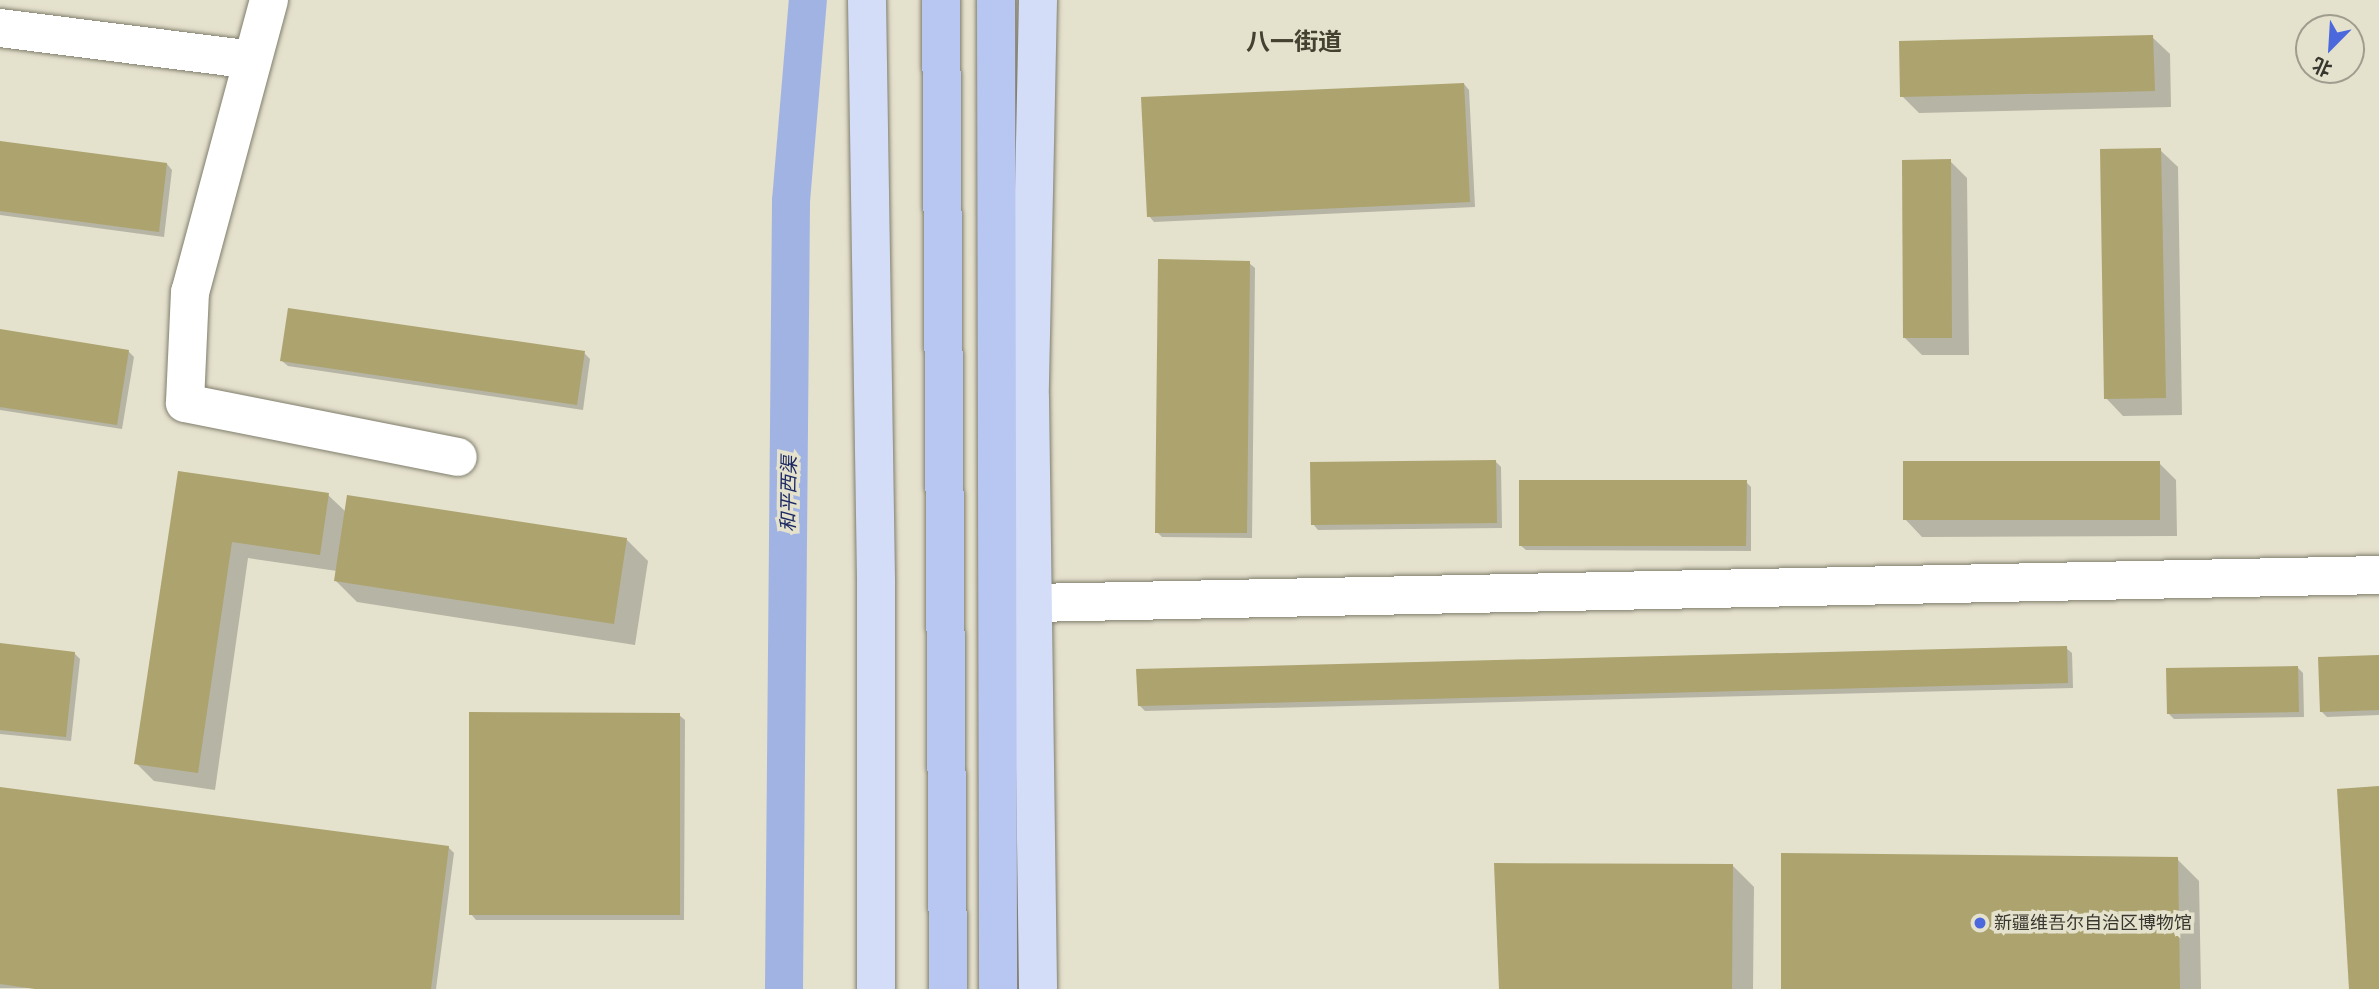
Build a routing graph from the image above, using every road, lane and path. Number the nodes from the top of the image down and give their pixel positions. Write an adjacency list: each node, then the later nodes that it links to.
1 (268, 0): 7 (street)
2 (867, 0): 12 (main road)
3 (941, 0): 11 (highway)
4 (996, 0): 15 (highway)
5 (1038, 0): 10 (main road)
6 (0, 29): 7 (street)
7 (252, 60): 8 (street)
8 (458, 457)
9 (2379, 575): 10 (street)
10 (1032, 603): 16 (main road)
11 (948, 896): 13 (highway); 14 (highway)
12 (876, 989)
13 (920, 989)
14 (948, 989)
15 (998, 989)
16 (1038, 989)

